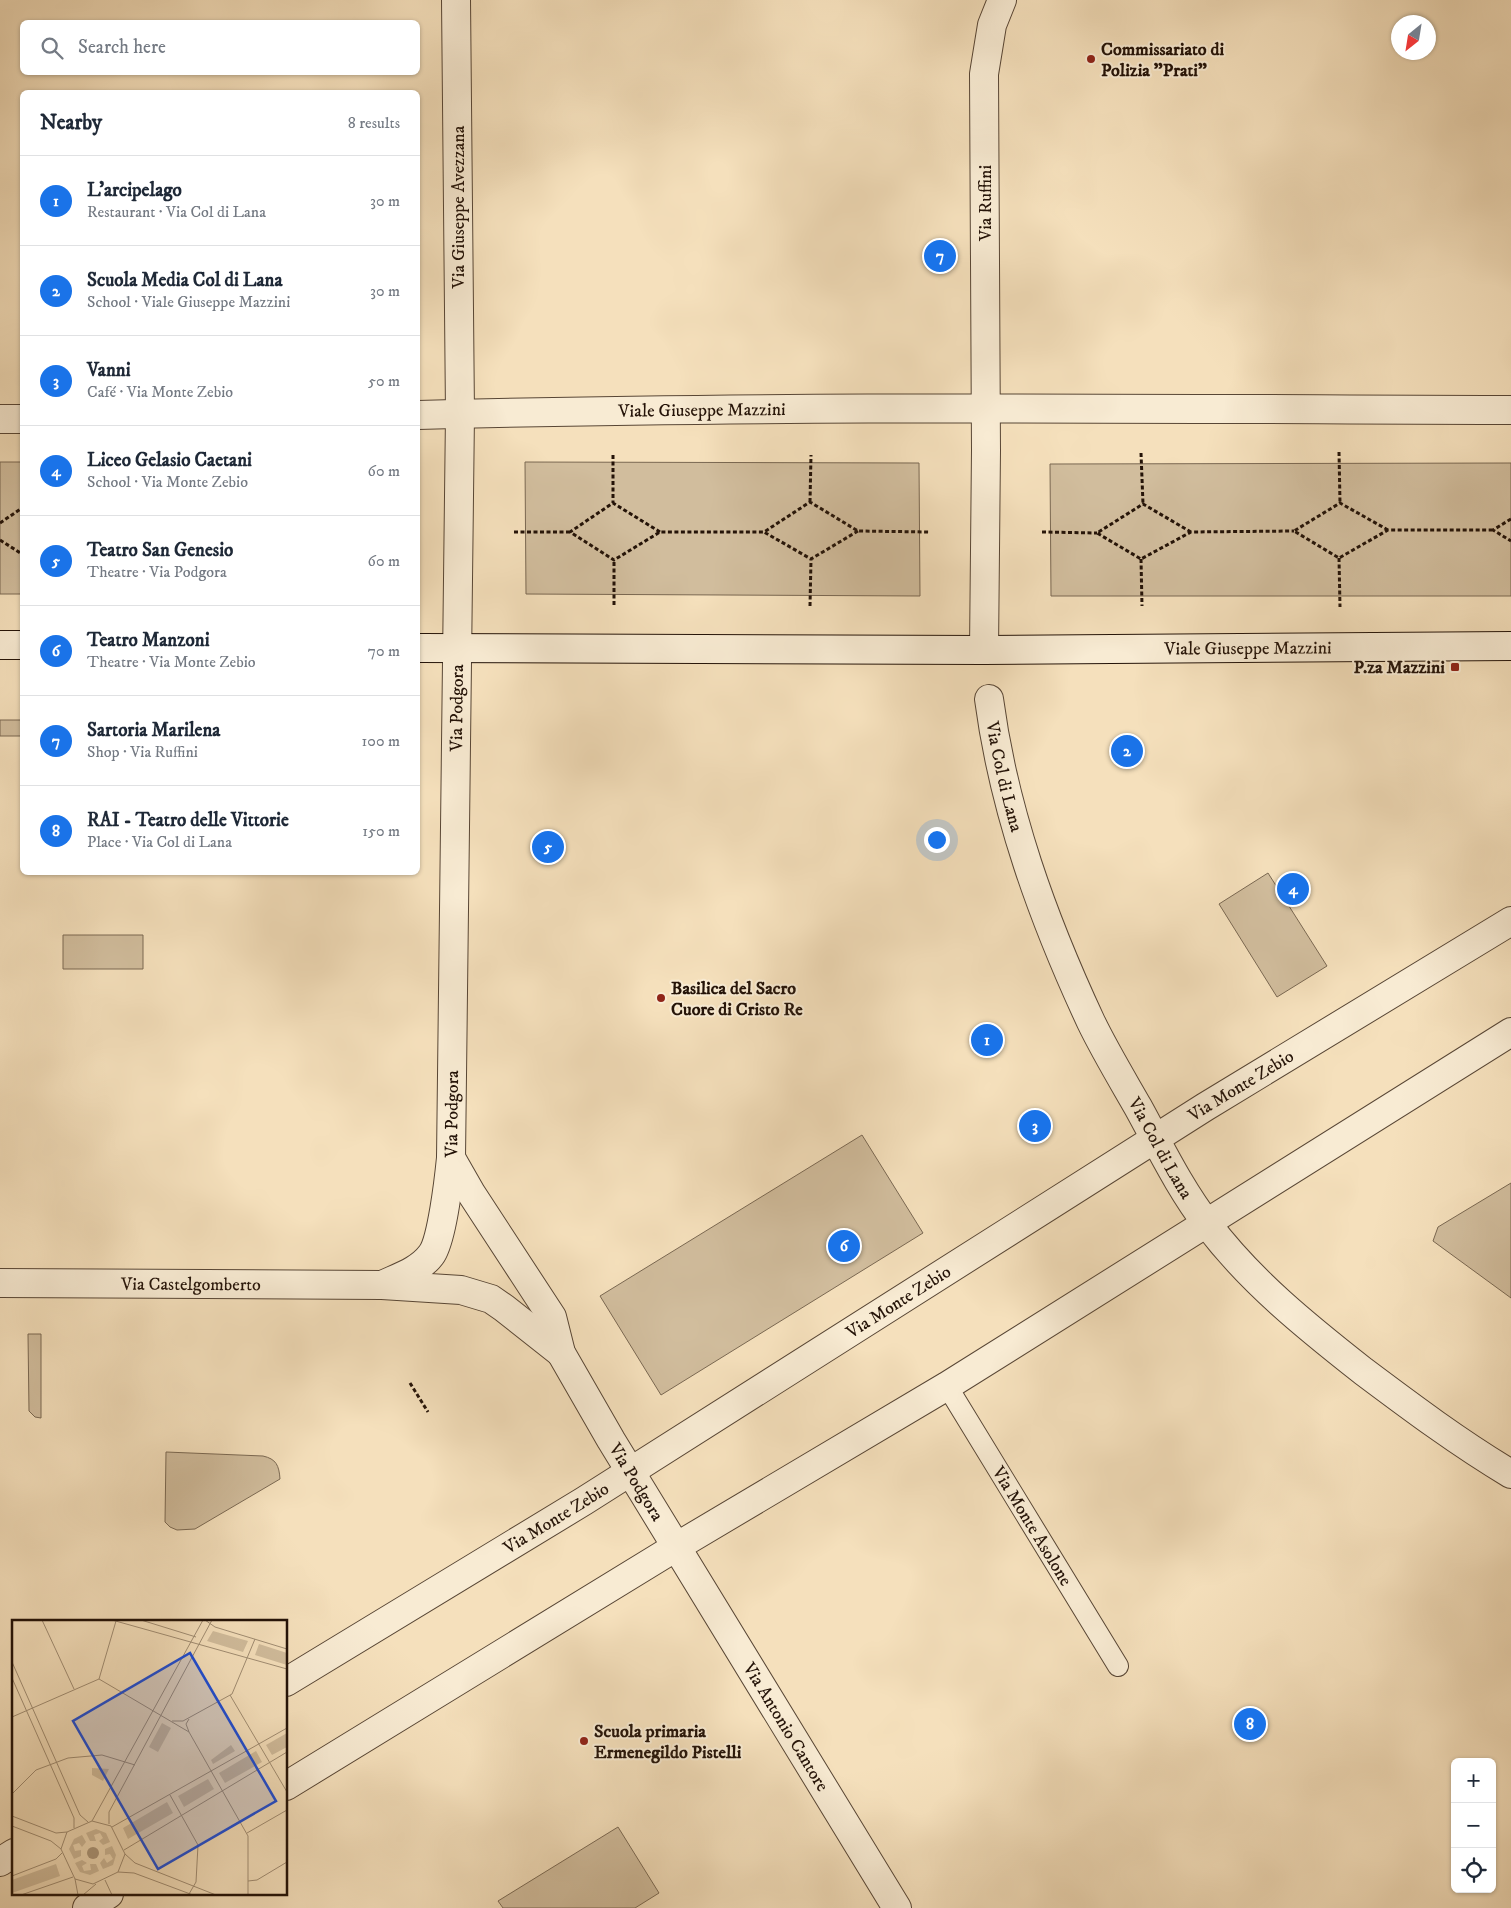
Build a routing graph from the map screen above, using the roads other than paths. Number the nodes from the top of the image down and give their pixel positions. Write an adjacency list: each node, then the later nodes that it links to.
1 (456, 0): 5 (street, Via Giuseppe Avezzana)
2 (1002, 0): 3 (street, Via Ruffini)
3 (986, 409): 4 (street, Viale Giuseppe Mazzini); 5 (street, Viale Giuseppe Mazzini); 14 (street)
4 (1511, 410)
5 (460, 414): 6 (street, Viale Giuseppe Mazzini); 13 (street, Via Giuseppe Avezzana)
6 (420, 415)
7 (0, 419): 8 (street)
8 (20, 419)
9 (0, 645): 10 (street)
10 (20, 645)
11 (1511, 646): 14 (street, Viale Giuseppe Mazzini)
12 (420, 648): 13 (street, Viale Giuseppe Mazzini)
13 (457, 648): 14 (street, Viale Giuseppe Mazzini); 19 (street, Via Podgora)
14 (984, 650)
15 (989, 699): 18 (street, Via Col di Lana)
16 (1511, 921): 18 (street, Via Monte Zebio)
17 (1511, 1032): 20 (street)
18 (1156, 1138): 20 (street, Via Col di Lana); 25 (street, Via Monte Zebio)
19 (451, 1158): 22 (street, Via Castelgomberto); 23 (street, Via Podgora)
20 (1207, 1224): 24 (street); 26 (street, Via Col di Lana)
21 (0, 1283): 22 (street, Via Castelgomberto)
22 (382, 1285): 23 (street, Via Castelgomberto)
23 (561, 1352): 25 (street, Via Podgora)
24 (947, 1386): 27 (street); 28 (lane, Via Monte Asolone)
25 (631, 1471): 27 (street, Via Podgora); 29 (street, Via Monte Zebio)
26 (1511, 1474)
27 (676, 1547): 30 (street); 35 (street, Via Antonio Cantore)
28 (1118, 1666)
29 (288, 1681)
30 (288, 1785)
31 (12, 1854): 32 (street)
32 (0, 1862)
33 (107, 1896): 34 (street)
34 (87, 1908)
35 (897, 1908)

